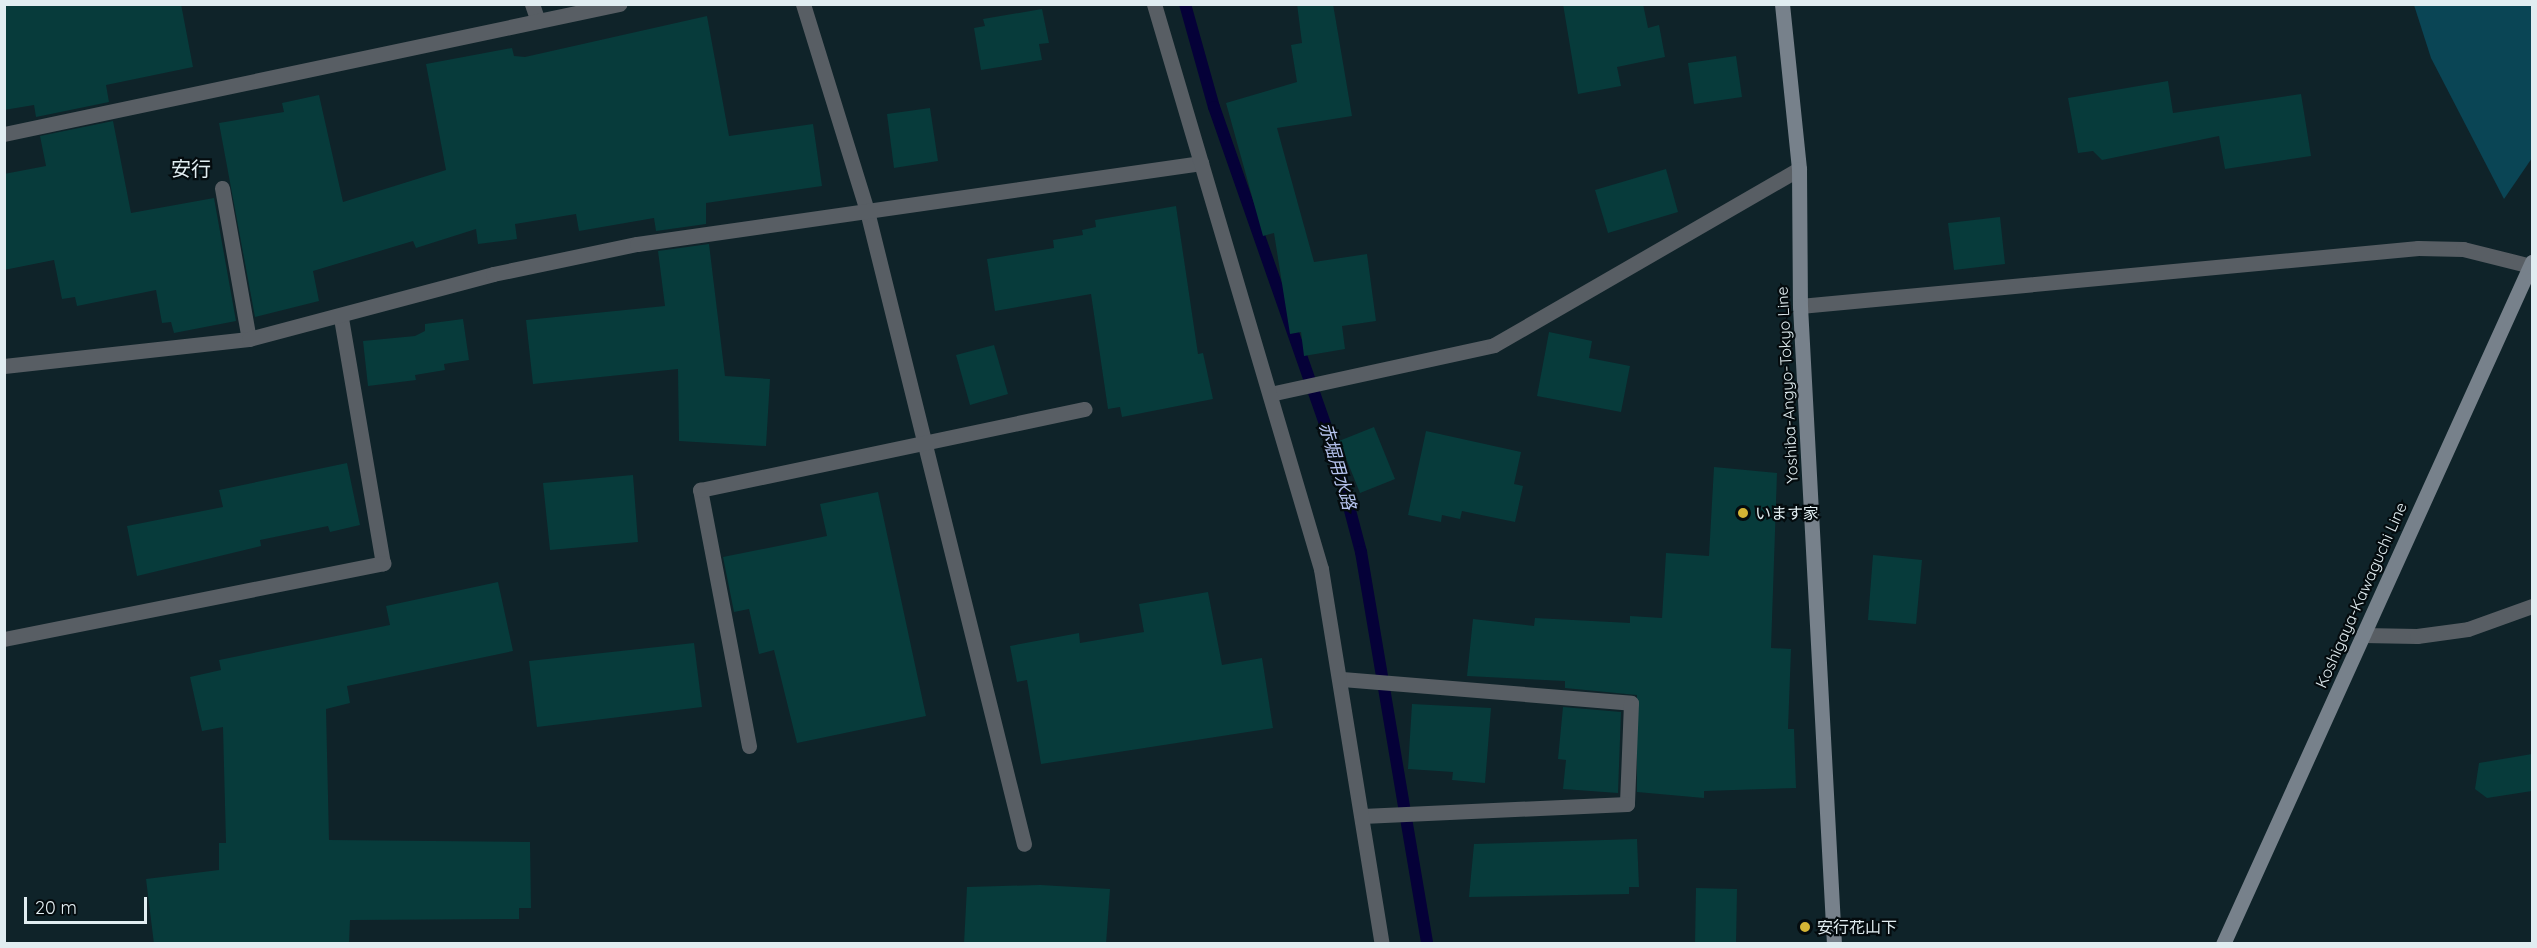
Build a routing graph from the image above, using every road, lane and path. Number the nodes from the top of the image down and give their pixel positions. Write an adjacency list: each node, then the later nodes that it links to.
1 (532, 4): 6 (street)
2 (619, 4): 6 (street)
3 (803, 4): 11 (street)
4 (1154, 4): 8 (street)
5 (1782, 4): 9 (main road, Yoshiba-Angyo-Tokyo Line)
6 (538, 21): 7 (street)
7 (4, 134)
8 (1201, 163): 11 (street); 17 (street)
9 (1799, 169): 13 (main road, Yoshiba-Angyo-Tokyo Line); 17 (street)
10 (222, 188): 15 (street)
11 (867, 211): 14 (street); 19 (street)
12 (2531, 264): 13 (street); 21 (main road, Koshigaya-Kawaguchi Line)
13 (1800, 306): 28 (main road, Yoshiba-Angyo-Tokyo Line)
14 (341, 318): 15 (street); 22 (street)
15 (249, 339): 16 (street)
16 (4, 366)
17 (1277, 393): 23 (street)
18 (1085, 409): 19 (street)
19 (923, 439): 24 (street); 26 (street)
20 (2532, 606): 21 (street)
21 (2363, 635): 29 (main road, Koshigaya-Kawaguchi Line)
22 (4, 639)
23 (1342, 679): 25 (street); 25 (street)
24 (749, 746)
25 (1362, 816): 27 (street)
26 (1024, 844)
27 (1382, 944)
28 (1834, 944)
29 (2223, 944)

